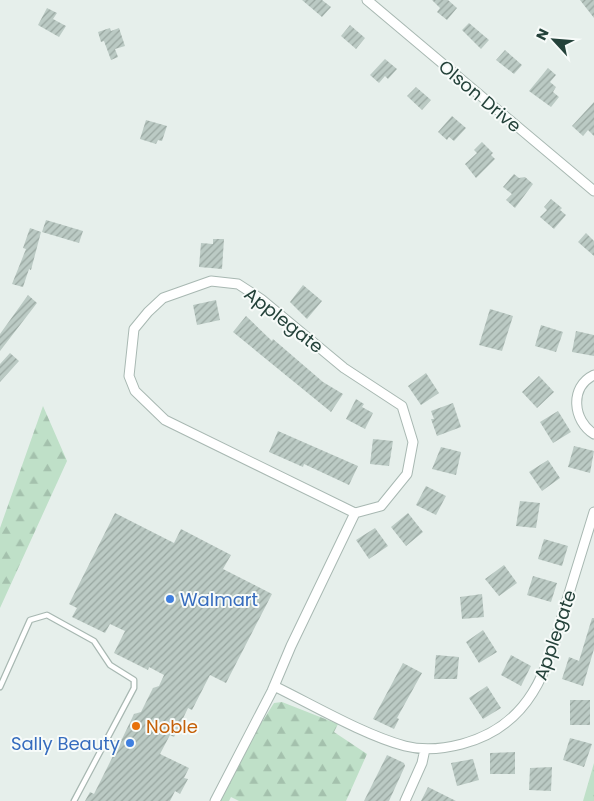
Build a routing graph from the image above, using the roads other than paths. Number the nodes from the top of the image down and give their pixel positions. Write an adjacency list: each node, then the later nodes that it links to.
1 (366, 0): 2 (street, Olson Drive)
2 (594, 191)
3 (594, 375): 4 (street)
4 (594, 434)
5 (594, 512): 9 (street, Applegate)
6 (355, 513): 6 (street, Applegate); 7 (street)
7 (274, 686): 9 (street, Applegate); 11 (street)
8 (0, 688): 10 (lane)
9 (425, 749): 12 (street)
10 (74, 801)
11 (215, 801)
12 (406, 801)

